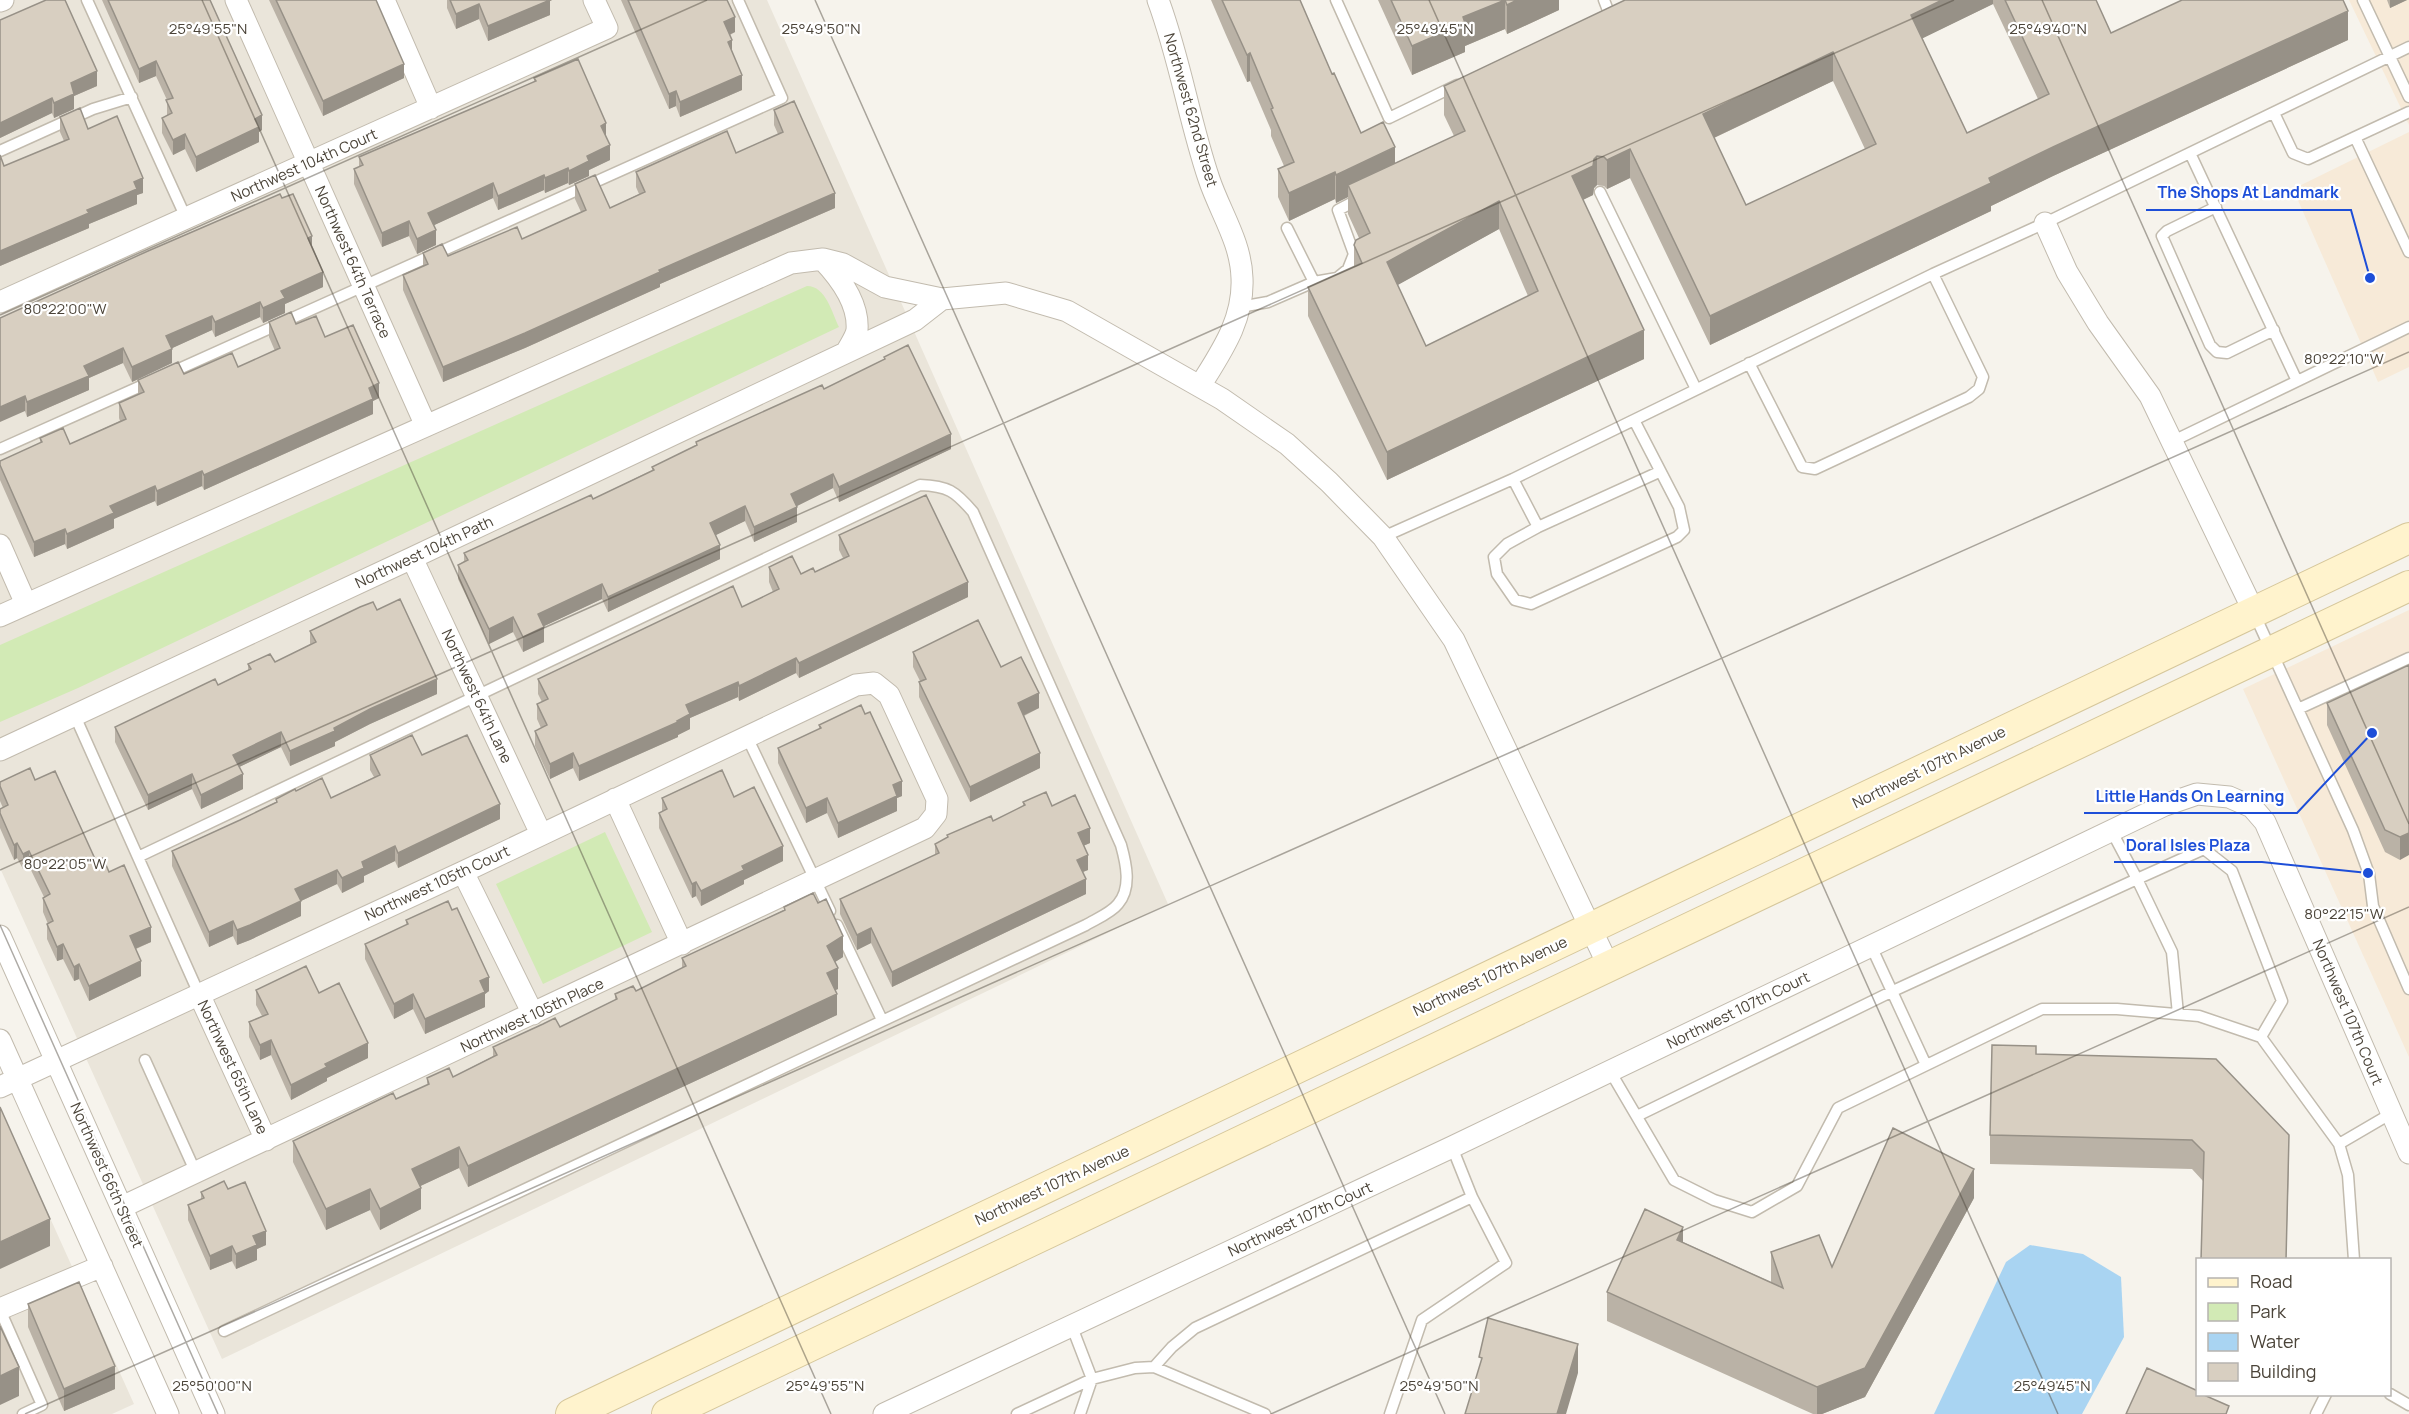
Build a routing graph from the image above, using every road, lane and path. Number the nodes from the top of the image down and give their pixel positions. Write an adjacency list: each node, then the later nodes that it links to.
1 (87, 0): 15 (lane)
2 (236, 0): 22 (street, Northwest 64th Terrace)
3 (384, 0): 16 (street)
4 (594, 0): 16 (street, Northwest 104th Court)
5 (738, 0): 33 (lane)
6 (1158, 0): 36 (street, Northwest 62nd Street)
7 (1336, 0): 13 (lane)
8 (1604, 0): 10 (lane)
9 (2363, 0): 12 (lane)
10 (1609, 13)
11 (2409, 46): 12 (lane)
12 (2390, 57): 14 (lane); 17 (lane)
13 (1473, 78)
14 (2409, 96)
15 (132, 97): 20 (lane); 26 (lane)
16 (431, 108): 22 (street, Northwest 104th Court)
17 (2274, 112): 19 (lane); 21 (lane)
18 (2409, 112): 19 (lane)
19 (2355, 137): 29 (lane)
20 (0, 151)
21 (2190, 153): 25 (lane); 27 (lane)
22 (309, 163): 26 (street, Northwest 104th Court); 33 (street, Northwest 64th Terrace)
23 (1600, 192): 43 (lane)
24 (1365, 197): 32 (lane)
25 (2216, 207): 38 (lane); 38 (lane)
26 (186, 218): 35 (street, Northwest 104th Court)
27 (2046, 224): 31 (lane); 46 (street)
28 (1287, 228): 32 (lane)
29 (2409, 252)
30 (823, 259): 34 (street); 39 (street); 45 (street)
31 (1933, 274): 40 (lane); 40 (lane)
32 (1314, 282): 36 (lane)
33 (364, 285): 45 (street, Northwest 64th Terrace); 47 (lane)
34 (942, 299): 39 (street, Northwest 104th Path); 42 (street)
35 (0, 302)
36 (1240, 307): 42 (street, Northwest 62nd Street)
37 (2409, 327): 41 (lane)
38 (2274, 330): 41 (lane)
39 (847, 351): 54 (street, Northwest 104th Path)
40 (1749, 363): 43 (lane)
41 (2297, 381): 46 (lane)
42 (1200, 386): 51 (street)
43 (1696, 389): 44 (lane)
44 (1634, 420): 48 (lane); 49 (lane)
45 (426, 426): 56 (street)
46 (2171, 442): 57 (street)
47 (0, 449)
48 (1659, 472): 50 (lane); 50 (lane)
49 (1513, 479): 50 (lane); 51 (lane)
50 (1538, 527)
51 (1383, 537): 74 (street)
52 (2409, 538): 57 (main road, Northwest 107th Avenue)
53 (0, 545): 56 (street)
54 (412, 558): 61 (street, Northwest 64th Lane); 63 (street, Northwest 104th Path)
55 (2409, 586): 59 (main road)
56 (26, 604): 58 (street)
57 (2254, 612): 59 (lane); 74 (main road, Northwest 107th Avenue)
58 (0, 616)
59 (2271, 652): 62 (lane); 78 (main road)
60 (2409, 658): 62 (lane)
61 (477, 696): 69 (street, Northwest 64th Lane); 70 (lane); 84 (lane)
62 (2298, 708): 79 (lane)
63 (75, 716): 65 (street, Northwest 104th Path); 70 (lane)
64 (747, 737): 66 (street, Northwest 105th Court); 67 (street, Northwest 105th Court); 73 (lane)
65 (0, 750)
66 (615, 799): 69 (street, Northwest 105th Court); 76 (street)
67 (936, 814): 73 (street, Northwest 105th Place)
68 (2112, 830): 72 (lane); 77 (street, Northwest 107th Court); 92 (street, Northwest 107th Court)
69 (541, 834): 71 (street, Northwest 105th Court)
70 (140, 856): 81 (lane)
71 (463, 872): 81 (street, Northwest 105th Court); 82 (street)
72 (2137, 879): 80 (lane); 83 (lane); 85 (lane)
73 (816, 880): 76 (street, Northwest 105th Place); 84 (lane)
74 (1591, 929): 78 (street); 114 (main road, Northwest 107th Avenue)
75 (0, 936): 88 (street, Northwest 66th Street)
76 (682, 944): 82 (street, Northwest 105th Place)
77 (1872, 946): 80 (lane); 90 (street, Northwest 107th Court)
78 (1609, 967): 115 (main road)
79 (2409, 989)
80 (1893, 991): 89 (lane); 93 (lane)
81 (199, 994): 88 (street, Northwest 105th Court); 94 (street, Northwest 65th Lane)
82 (533, 1014): 94 (street, Northwest 105th Place)
83 (2178, 1014): 85 (lane); 89 (lane)
84 (882, 1020): 105 (lane)
85 (2261, 1037): 95 (lane)
86 (0, 1040): 91 (street)
87 (145, 1060): 98 (lane)
88 (56, 1061): 91 (street, Northwest 105th Court); 100 (street, Northwest 66th Street)
89 (1926, 1065): 93 (lane)
90 (1610, 1071): 93 (lane); 96 (street, Northwest 107th Court)
91 (9, 1083): 102 (street)
92 (2392, 1113): 95 (lane); 97 (street, Northwest 107th Court)
93 (1637, 1116)
94 (266, 1140): 98 (street, Northwest 105th Place)
95 (2339, 1144): 101 (lane)
96 (1452, 1147): 99 (lane); 104 (street, Northwest 107th Court)
97 (2409, 1153)
98 (196, 1173): 100 (street, Northwest 105th Place)
99 (1472, 1197): 106 (lane); 120 (lane)
100 (122, 1207): 113 (street, Northwest 66th Street)
101 (2354, 1258)
102 (102, 1266): 103 (street); 112 (street)
103 (0, 1310): 111 (lane)
104 (1072, 1327): 107 (lane); 116 (street, Northwest 107th Court)
105 (224, 1331)
106 (1154, 1367): 107 (lane); 119 (lane)
107 (1092, 1379): 117 (lane); 118 (lane)
108 (2391, 1395): 110 (lane)
109 (2325, 1396): 121 (lane)
110 (2409, 1405)
111 (23, 1414)
112 (168, 1414)
113 (214, 1414)
114 (571, 1414)
115 (667, 1414)
116 (884, 1414)
117 (1017, 1414)
118 (1080, 1414)
119 (1265, 1414)
120 (1390, 1414)
121 (2316, 1414)

